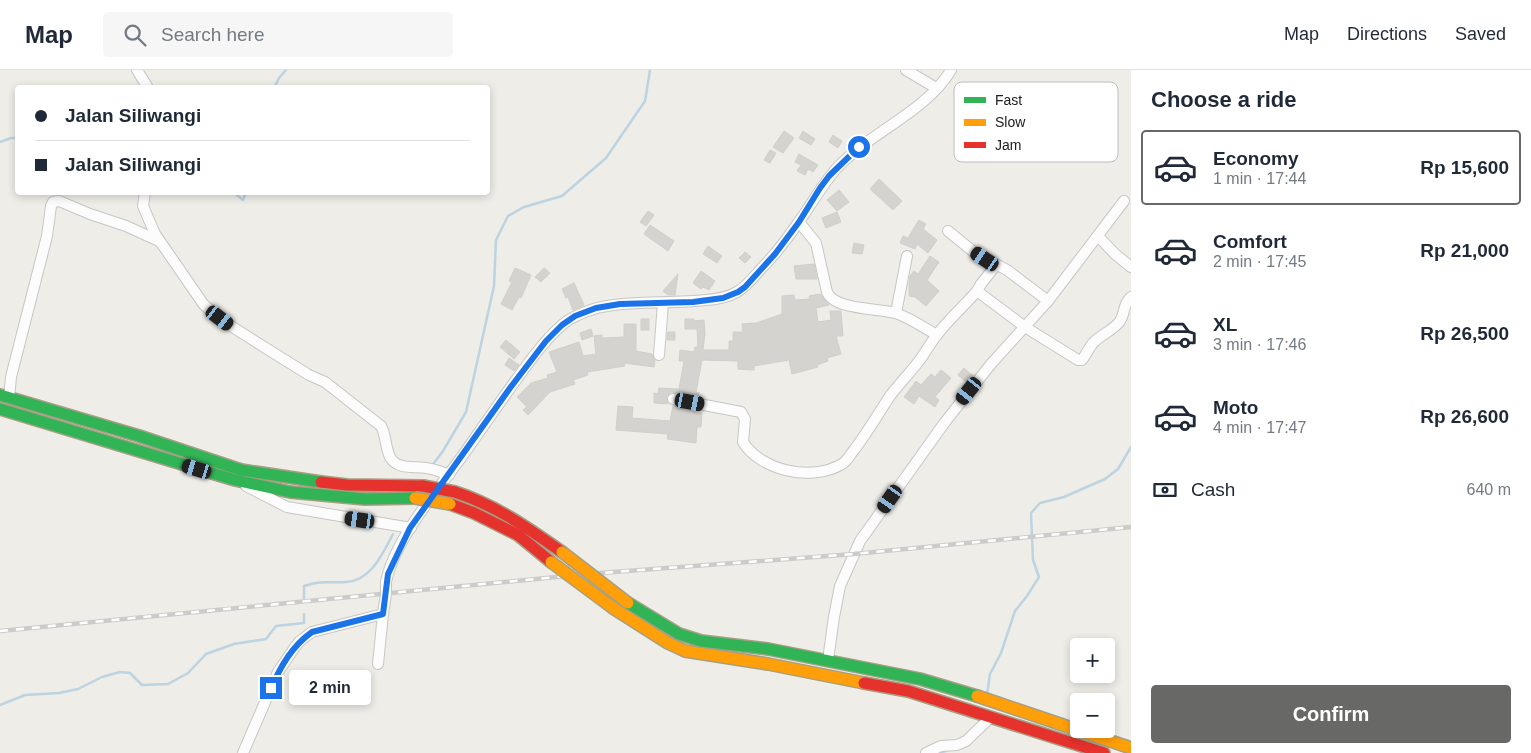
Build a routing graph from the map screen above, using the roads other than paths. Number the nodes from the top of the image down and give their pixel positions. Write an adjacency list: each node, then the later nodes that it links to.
1 (137, 70): 4 (street)
2 (906, 70): 5 (street)
3 (951, 70): 5 (street)
4 (146, 85)
5 (936, 88): 8 (street)
6 (145, 195): 11 (street)
7 (1124, 201): 10 (street)
8 (799, 222): 18 (street); 19 (street)
9 (948, 231): 13 (street)
10 (1098, 236): 14 (street); 17 (street)
11 (159, 241): 23 (street); 26 (street)
12 (907, 256): 19 (street)
13 (996, 265): 15 (street); 17 (street)
14 (1131, 267)
15 (977, 291): 20 (street); 21 (street)
16 (1131, 297): 20 (street)
17 (1048, 301): 20 (street)
18 (664, 303): 22 (street); 26 (street)
19 (896, 314): 21 (street)
20 (1025, 327): 30 (street)
21 (937, 336): 24 (street)
22 (659, 355)
23 (5, 397): 30 (main road, bridge)
24 (673, 399)
25 (0, 409): 27 (main road)
26 (449, 475): 28 (street)
27 (235, 480): 28 (street); 32 (main road, bridge)
28 (410, 528): 29 (street, bridge)
29 (383, 614): 31 (street); 35 (street)
30 (828, 660): 33 (main road)
31 (378, 664)
32 (990, 718): 34 (main road); 36 (street)
33 (1131, 748)
34 (1083, 750): 37 (main road)
35 (243, 753)
36 (926, 753)
37 (1104, 753)

